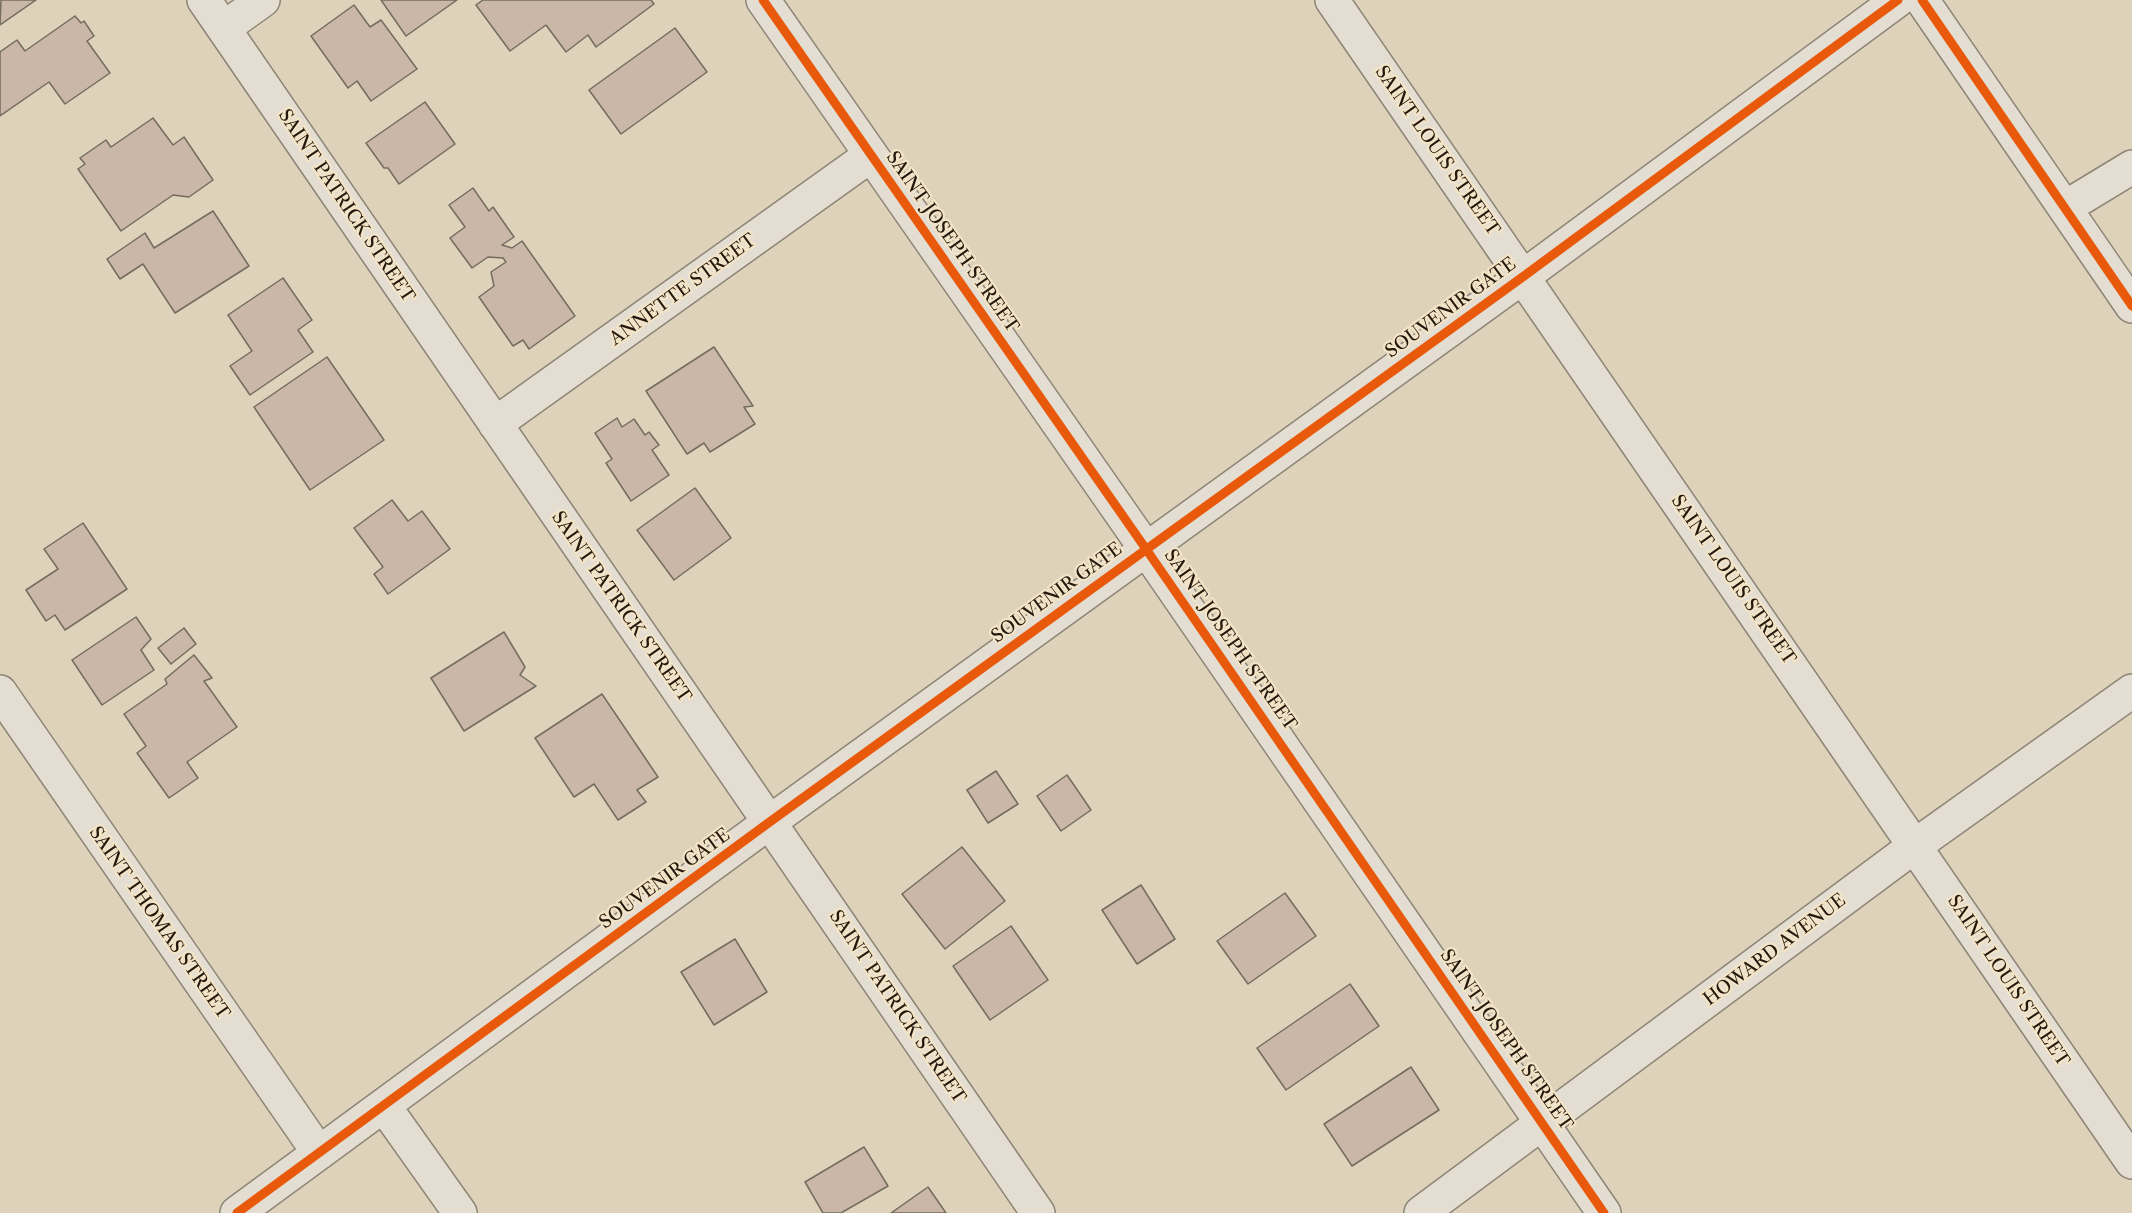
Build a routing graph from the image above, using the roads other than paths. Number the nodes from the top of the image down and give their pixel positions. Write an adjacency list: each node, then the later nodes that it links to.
1 (204, 0): 7 (street, SAINT PATRICK STREET)
2 (262, 0): 7 (street)
3 (763, 0): 8 (street, SAINT JOSEPH STREET)
4 (1332, 0): 11 (street, SAINT LOUIS STREET)
5 (1898, 0): 11 (street, SOUVENIR GATE)
6 (1922, 0): 10 (street)
7 (224, 28): 13 (street, SAINT PATRICK STREET)
8 (871, 155): 13 (street, ANNETTE STREET); 14 (street, SAINT JOSEPH STREET)
9 (2132, 167): 10 (street)
10 (2066, 207): 12 (street)
11 (1524, 276): 14 (street, SOUVENIR GATE); 18 (street, SAINT LOUIS STREET)
12 (2132, 306)
13 (495, 424): 17 (street, SAINT PATRICK STREET)
14 (1146, 549): 17 (street, SOUVENIR GATE); 20 (street, SAINT JOSEPH STREET)
15 (2132, 691): 18 (street, HOWARD AVENUE)
16 (0, 692): 21 (street, SAINT THOMAS STREET)
17 (771, 821): 19 (street, SOUVENIR GATE); 25 (street, SAINT PATRICK STREET)
18 (1916, 845): 20 (street, HOWARD AVENUE); 22 (street, SAINT LOUIS STREET)
19 (384, 1106): 21 (street, SOUVENIR GATE); 24 (street)
20 (1544, 1124): 26 (street, HOWARD AVENUE); 27 (street, SAINT JOSEPH STREET)
21 (319, 1153): 23 (street, SOUVENIR GATE)
22 (2132, 1162)
23 (237, 1213)
24 (459, 1213)
25 (1038, 1213)
26 (1421, 1213)
27 (1604, 1213)

